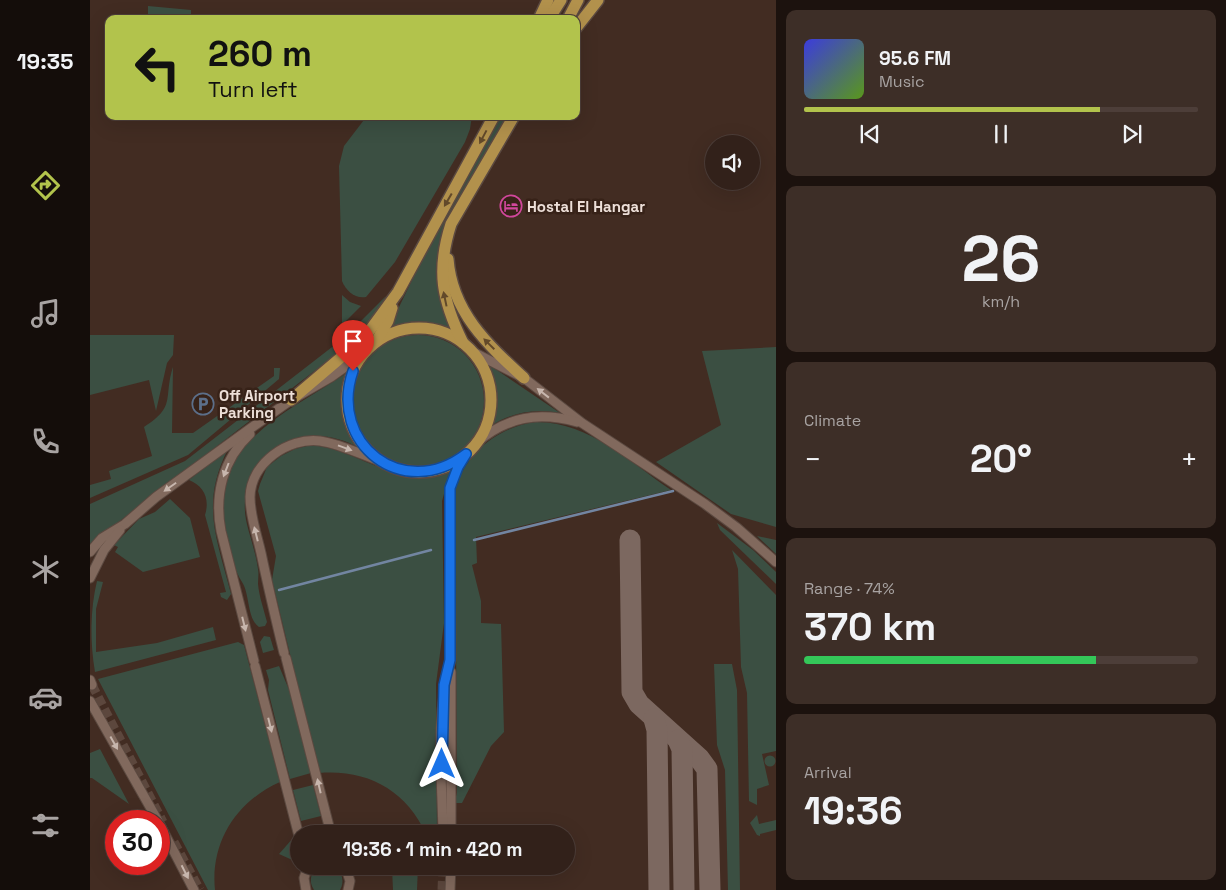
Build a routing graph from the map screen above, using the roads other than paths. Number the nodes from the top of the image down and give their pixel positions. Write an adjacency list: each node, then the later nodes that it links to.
1 (548, 0): 5 (main road)
2 (561, 0): 6 (main road)
3 (578, 0): 7 (main road)
4 (598, 0): 8 (main road)
5 (541, 15)
6 (552, 15)
7 (570, 15)
8 (580, 23)
9 (492, 120): 12 (main road, one-way to 12)
10 (513, 120): 11 (main road)
11 (446, 239): 14 (main road, one-way to 11); 16 (main road, one-way to 11)
12 (398, 292): 13 (main road); 17 (main road)
13 (375, 343): 14 (main road); 15 (main road)
14 (467, 348): 16 (street); 20 (main road)
15 (366, 352): 17 (street); 22 (main road)
16 (524, 378): 19 (street, one-way to 16)
17 (291, 400): 18 (street)
18 (266, 418): 23 (street, one-way to 23); 30 (street, one-way to 30)
19 (582, 423): 20 (street); 25 (street)
20 (476, 443): 21 (main road)
21 (466, 454): 22 (main road); 27 (street)
22 (382, 462): 31 (street, one-way to 22)
23 (125, 524): 24 (street); 26 (street)
24 (90, 552)
25 (776, 562)
26 (90, 578)
27 (450, 660): 32 (street); 33 (street)
28 (90, 701): 29 (street, one-way to 29)
29 (151, 810)
30 (296, 825)
31 (329, 825)
32 (443, 825)
33 (451, 825)
34 (170, 845): 38 (street, one-way to 38)
35 (305, 875): 39 (street)
36 (348, 875): 40 (street)
37 (451, 875): 41 (street)
38 (194, 890)
39 (306, 890)
40 (348, 890)
41 (450, 890)

